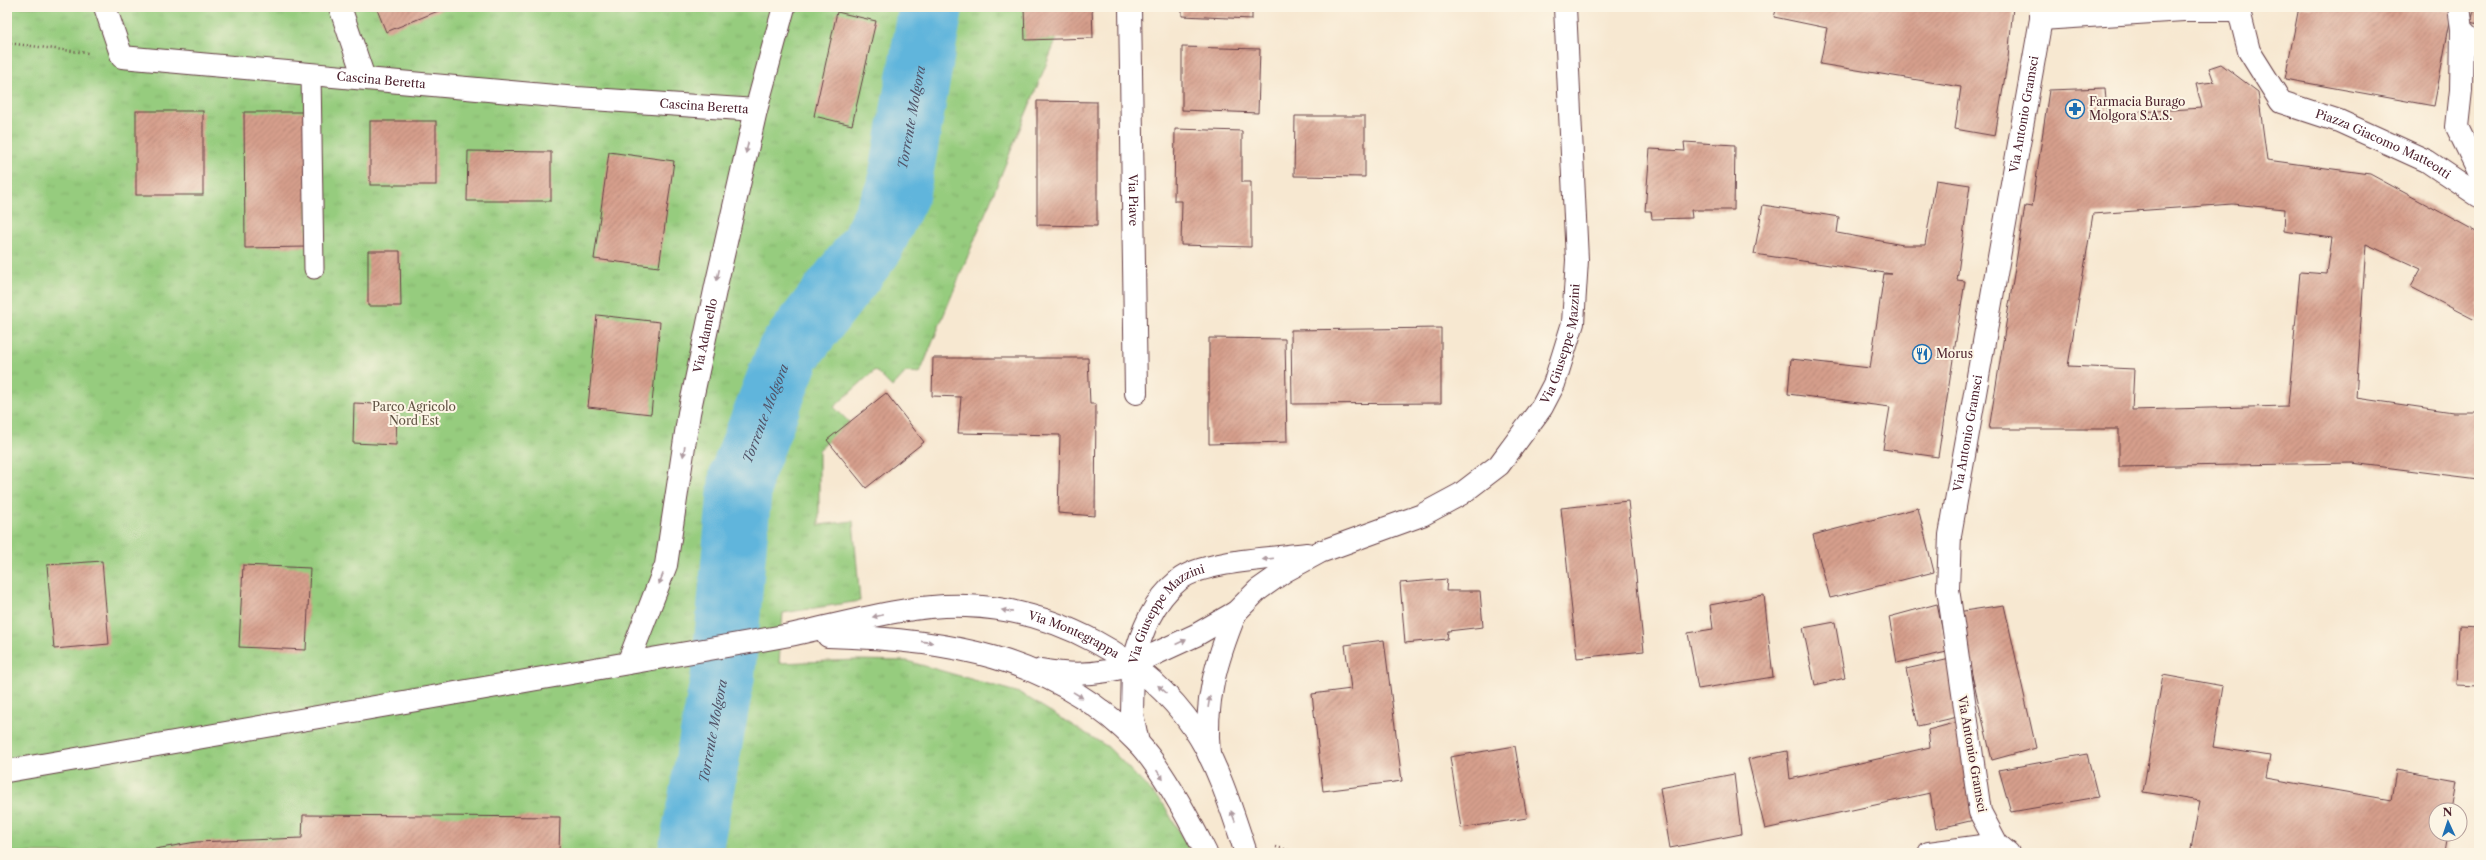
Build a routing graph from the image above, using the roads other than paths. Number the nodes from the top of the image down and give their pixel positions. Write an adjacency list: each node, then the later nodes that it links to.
1 (106, 7): 11 (street, Cascina Beretta)
2 (340, 7): 12 (street)
3 (784, 7): 13 (street, Via Adamello)
4 (1130, 7): 17 (street, Via Piave)
5 (1565, 7): 18 (street, Via Giuseppe Mazzini)
6 (2459, 7): 9 (street)
7 (2238, 9): 8 (street); 15 (street, Piazza Giacomo Matteotti)
8 (2041, 13): 27 (street, Via Antonio Gramsci)
9 (2462, 29): 10 (street); 14 (street)
10 (2479, 46)
11 (311, 74): 12 (street, Cascina Beretta); 16 (lane)
12 (364, 78): 13 (street, Cascina Beretta)
13 (756, 110): 21 (street, Via Adamello, one-way to 21)
14 (2479, 172)
15 (2479, 196)
16 (314, 269)
17 (1136, 394)
18 (1320, 552): 19 (street, Via Giuseppe Mazzini); 23 (street, Via Giuseppe Mazzini, one-way to 23)
19 (1236, 612): 23 (street, Via Giuseppe Mazzini, one-way to 19); 25 (street, Via Giuseppe Mazzini, one-way to 19)
20 (790, 635): 21 (street, Via Montegrappa); 22 (street, Via Montegrappa, one-way to 22); 23 (street, Via Montegrappa, one-way to 20)
21 (628, 663): 26 (street, Via Montegrappa)
22 (1018, 664): 23 (street); 24 (street, Via Montegrappa, one-way to 24)
23 (1132, 664): 24 (street); 25 (street, Via Montegrappa, one-way to 23)
24 (1138, 744): 28 (street, Via Montegrappa, one-way to 28)
25 (1210, 755): 29 (street, Via Montegrappa, one-way to 25)
26 (7, 771)
27 (2002, 849): 30 (street)
28 (1206, 853)
29 (1246, 853)
30 (1930, 853)

